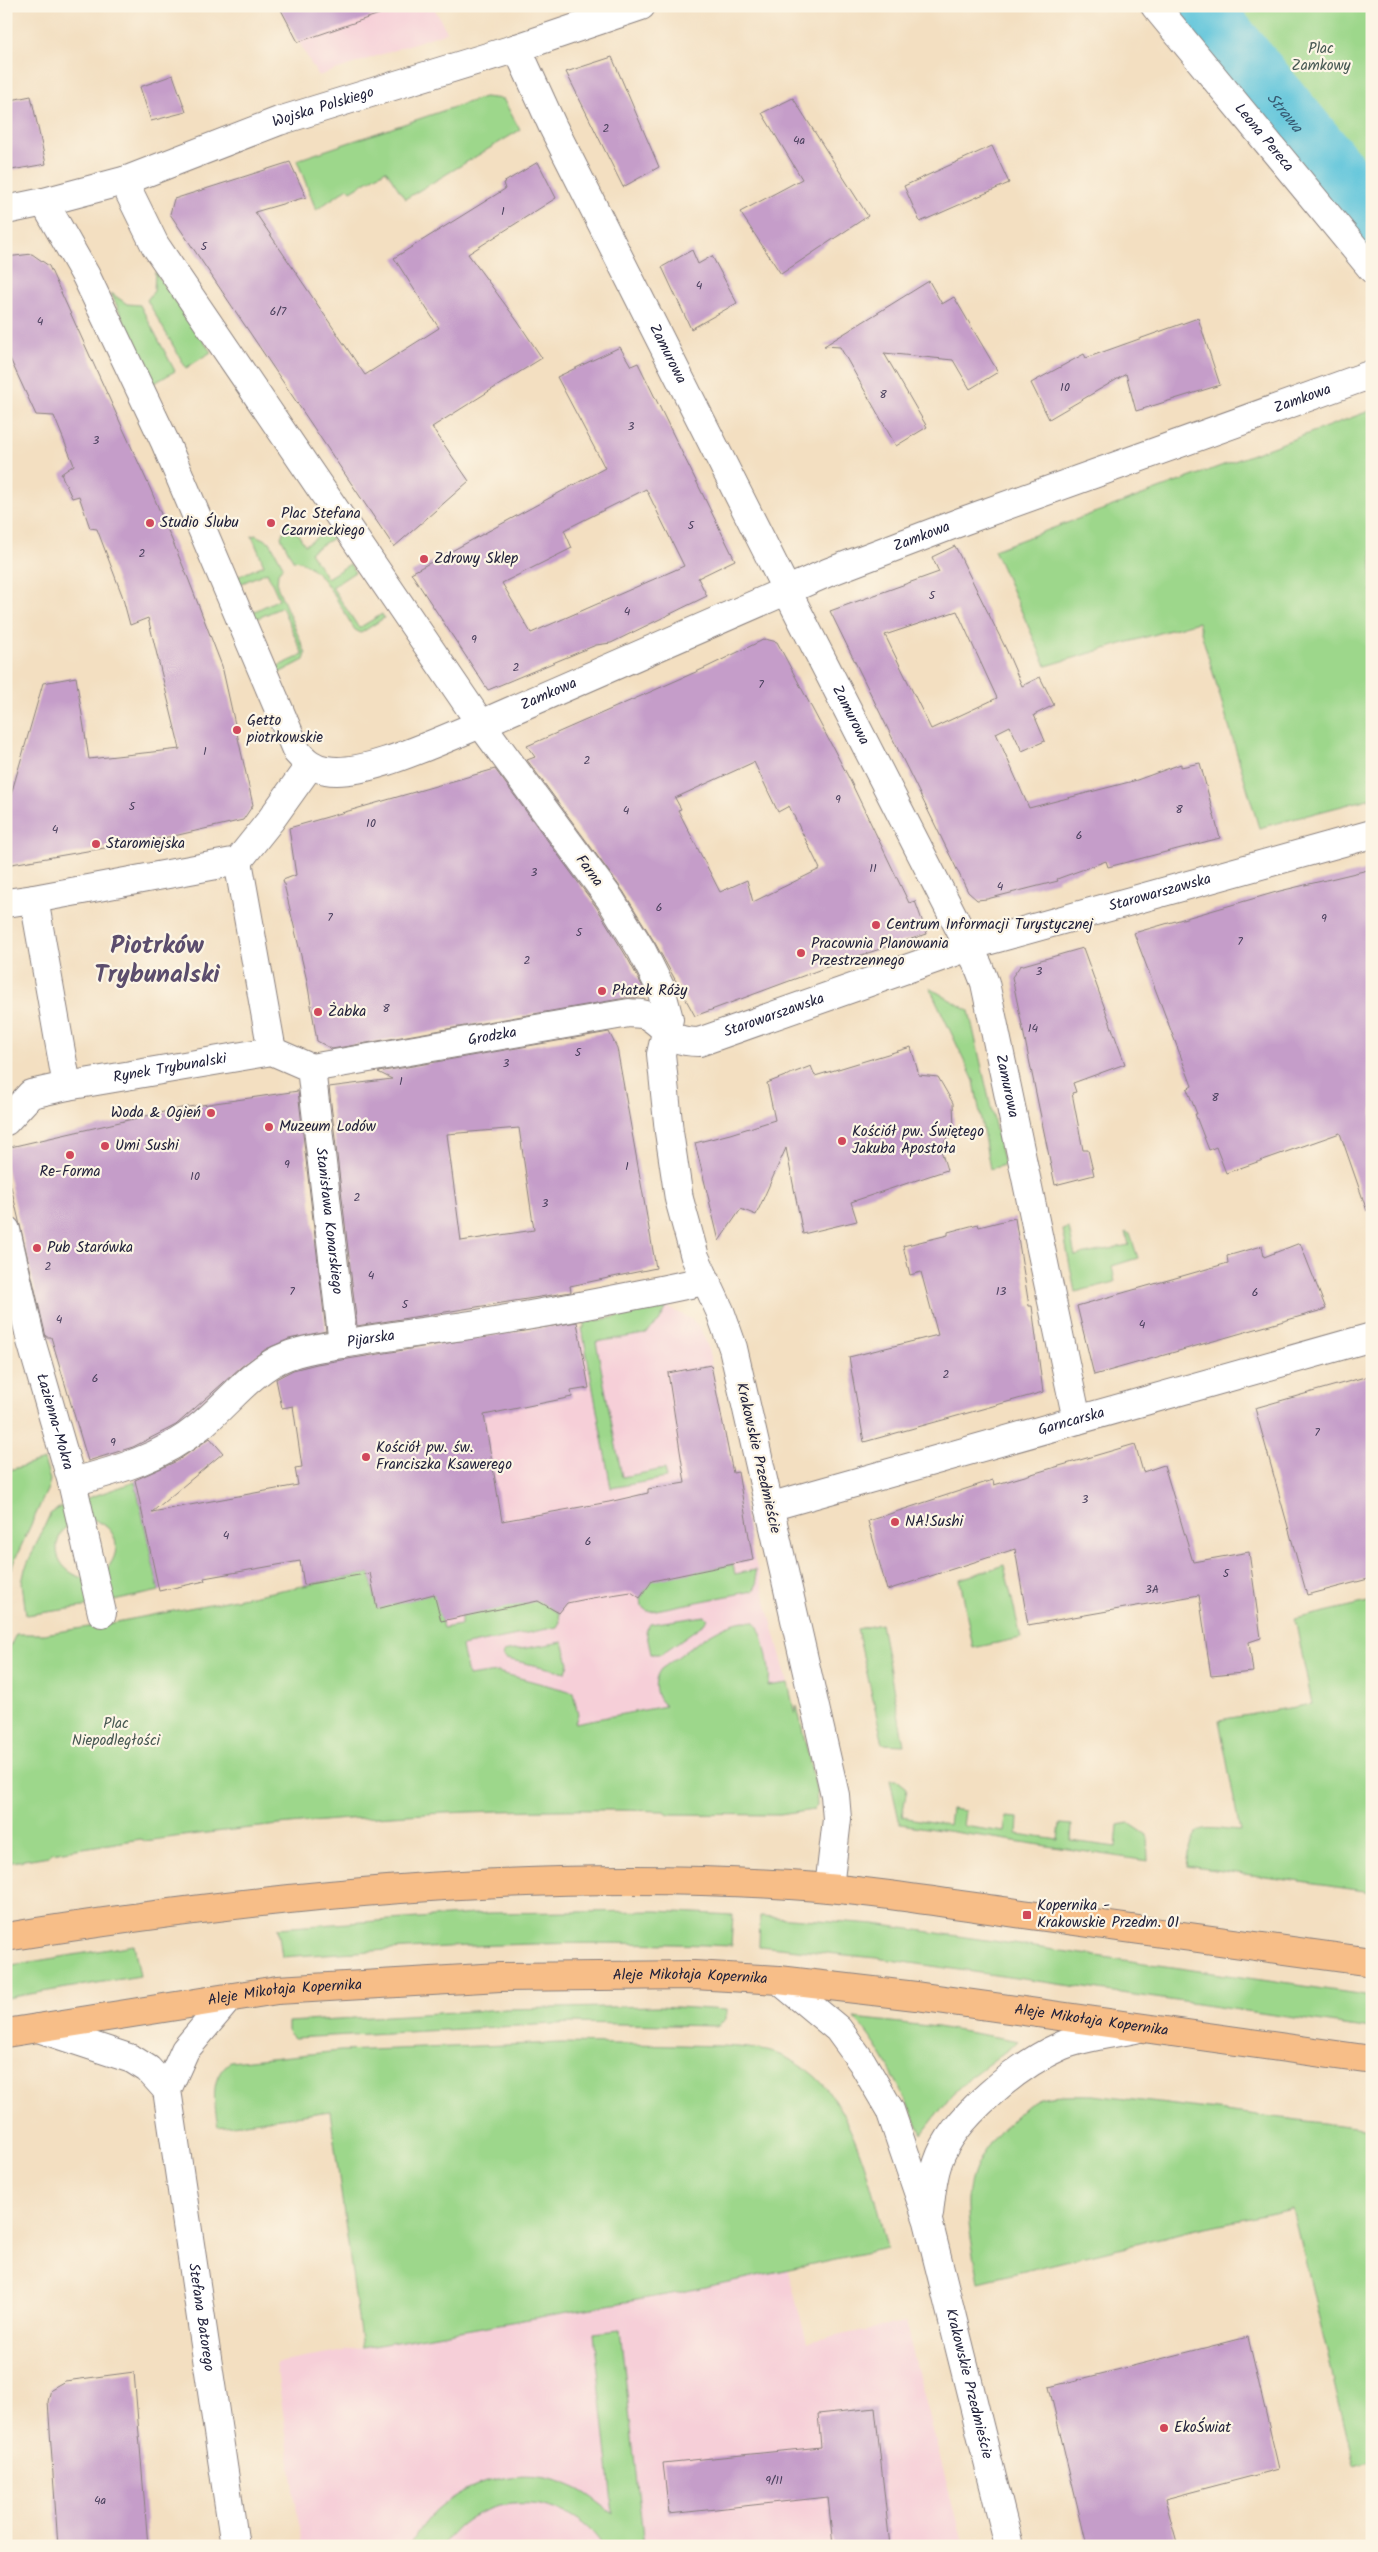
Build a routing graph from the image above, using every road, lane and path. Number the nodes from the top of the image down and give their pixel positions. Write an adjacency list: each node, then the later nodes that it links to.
1 (641, 6): 3 (street, Wojska Polskiego)
2 (1155, 6): 7 (street, Leona Pereca)
3 (517, 48): 4 (street, Wojska Polskiego); 9 (street, Zamurowa)
4 (127, 180): 5 (street, Wojska Polskiego); 10 (street)
5 (44, 202): 6 (street, Wojska Polskiego); 11 (street)
6 (6, 210)
7 (1372, 269)
8 (1372, 374): 9 (street, Zamkowa)
9 (786, 592): 10 (street, Zamkowa); 16 (street, Zamurowa)
10 (481, 724): 11 (street); 17 (street, Farna)
11 (310, 765): 13 (street)
12 (1372, 834): 16 (street, Starowarszawska)
13 (238, 861): 14 (street); 18 (street)
14 (34, 899): 15 (street); 20 (street)
15 (6, 903)
16 (970, 946): 17 (street, Starowarszawska); 26 (street, Zamurowa)
17 (666, 1032): 19 (street, Grodzka); 23 (street, Krakowskie Przedmieście)
18 (272, 1051): 19 (street); 20 (street, Rynek Trybunalski)
19 (311, 1068): 25 (street, Stanisława Konarskiego)
20 (67, 1086): 21 (street, Rynek Trybunalski)
21 (6, 1121)
22 (6, 1230): 27 (street, Łazienna-Mokra)
23 (704, 1281): 25 (street, Pijarska); 28 (street, Krakowskie Przedmieście)
24 (1372, 1337): 26 (street, Garncarska)
25 (343, 1344): 27 (street, Pijarska)
26 (1077, 1420): 28 (street, Garncarska)
27 (72, 1482): 29 (street, Łazienna-Mokra)
28 (769, 1507): 30 (street, Krakowskie Przedmieście)
29 (102, 1613)
30 (829, 1888): 31 (main road); 32 (main road)
31 (6, 1937)
32 (1372, 1962)
33 (779, 1980): 34 (main road, Aleje Mikołaja Kopernika); 35 (main road, Aleje Mikołaja Kopernika); 40 (street, Krakowskie Przedmieście)
34 (229, 1998): 36 (main road, Aleje Mikołaja Kopernika); 39 (street)
35 (1146, 2027): 38 (main road, Aleje Mikołaja Kopernika); 40 (street, Krakowskie Przedmieście)
36 (38, 2028): 37 (main road, Aleje Mikołaja Kopernika); 39 (street)
37 (6, 2033)
38 (1372, 2060)
39 (167, 2090): 41 (street, Stefana Batorego)
40 (928, 2221): 42 (street, Krakowskie Przedmieście)
41 (235, 2546)
42 (1009, 2546)

